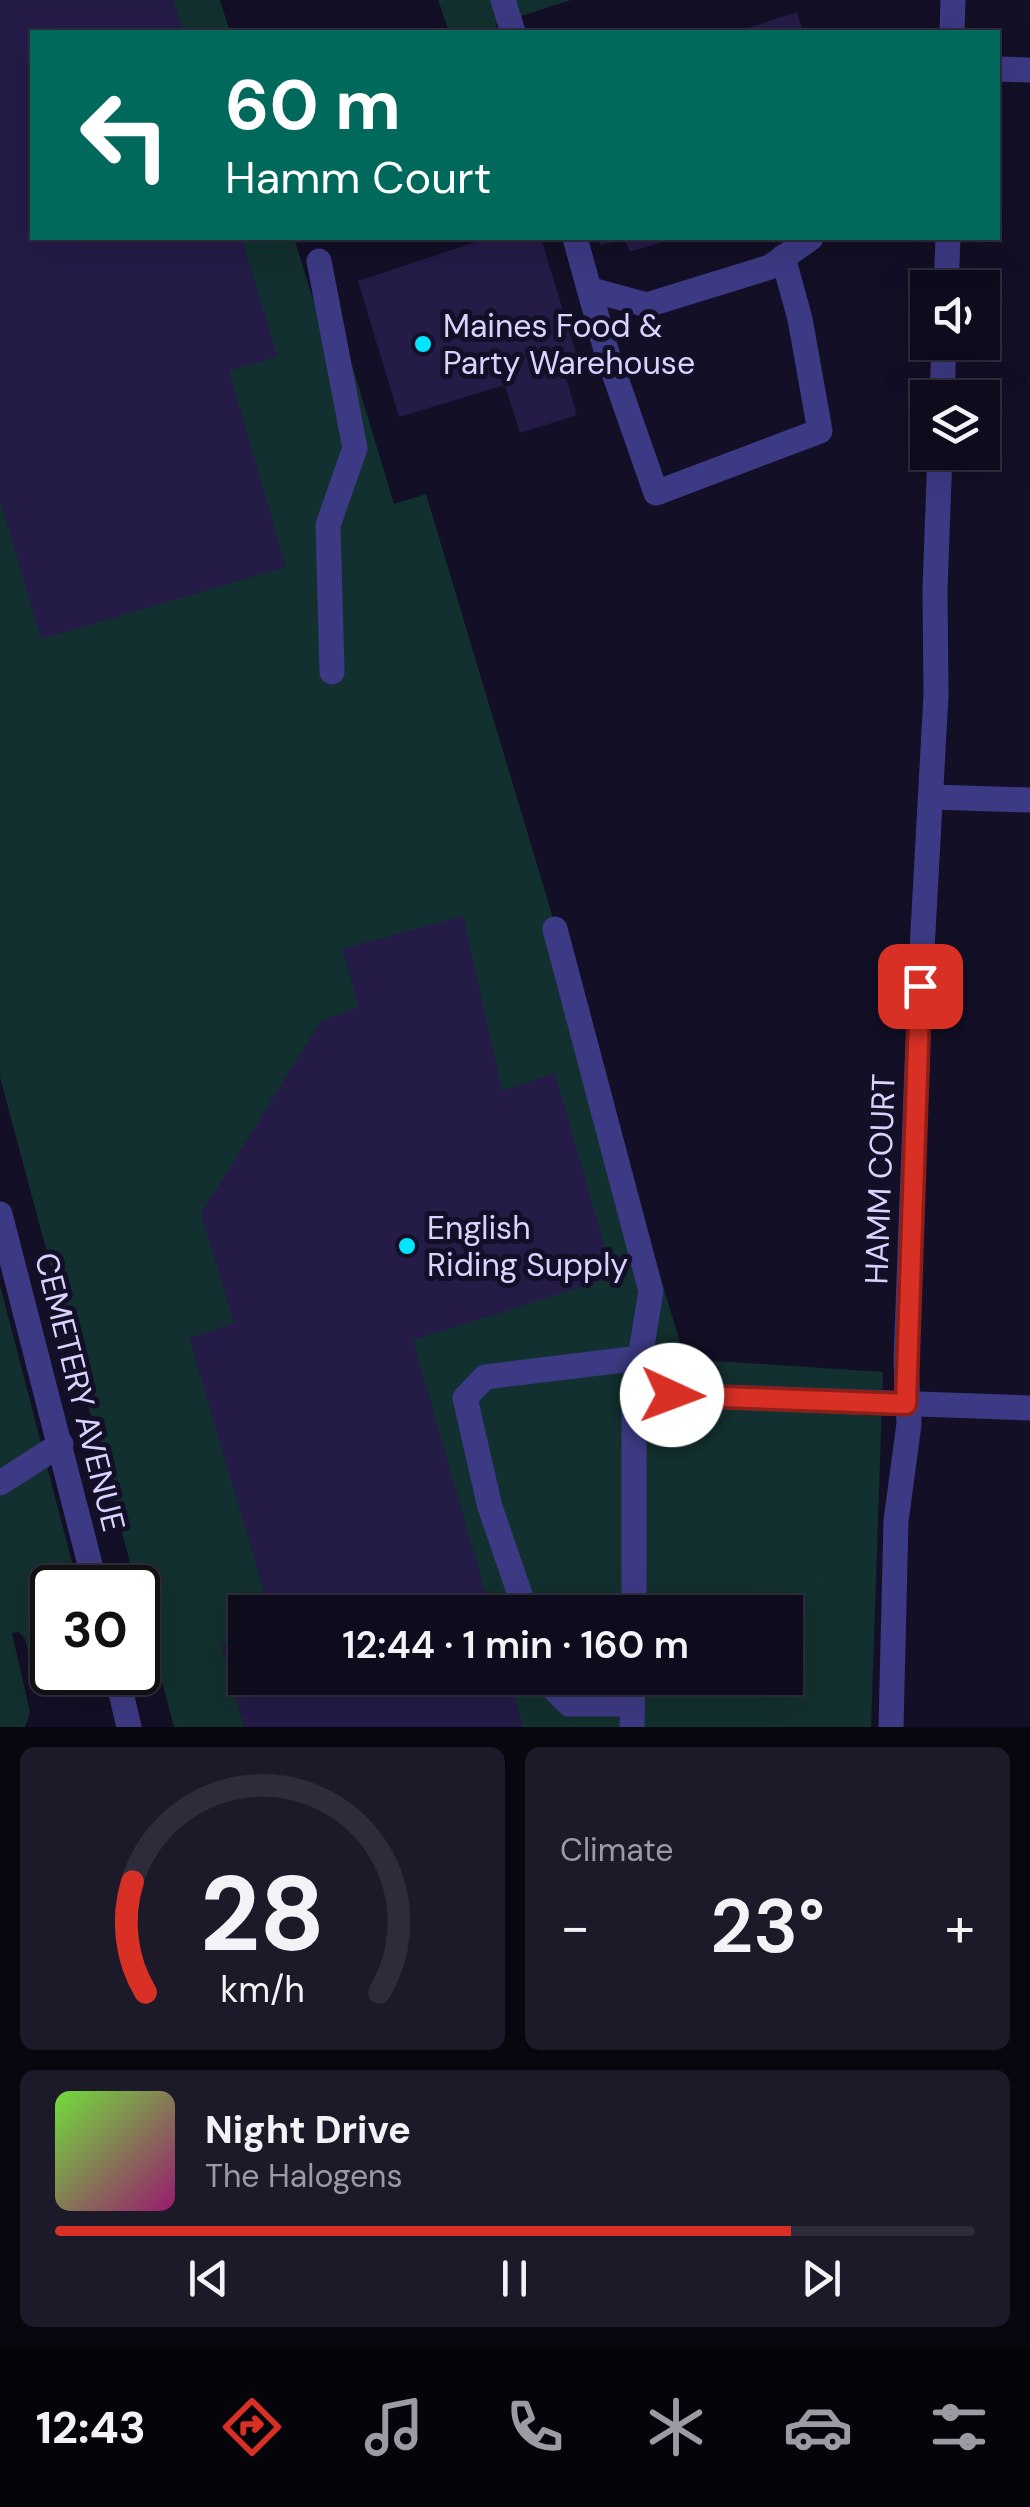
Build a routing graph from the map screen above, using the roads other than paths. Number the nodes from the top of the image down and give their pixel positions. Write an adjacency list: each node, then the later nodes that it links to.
1 (503, 0): 3 (street)
2 (953, 0): 4 (street)
3 (512, 30)
4 (952, 30)
5 (1000, 69): 6 (street)
6 (1030, 70)
7 (577, 240): 13 (street)
8 (808, 240): 10 (street)
9 (948, 240): 12 (street)
10 (783, 257): 13 (street); 13 (street)
11 (319, 261): 15 (street)
12 (947, 270)
13 (592, 290)
14 (940, 470): 16 (street, HAMM COURT)
15 (332, 672)
16 (931, 798): 17 (street); 23 (street, HAMM COURT)
17 (1030, 800)
18 (555, 929): 21 (street)
19 (0, 1214): 20 (street, CEMETERY AVENUE)
20 (5, 1252): 25 (street, CEMETERY AVENUE)
21 (640, 1358): 22 (street); 28 (street)
22 (634, 1394): 23 (street); 29 (street)
23 (906, 1404): 24 (street); 34 (street, HAMM COURT)
24 (1030, 1408)
25 (61, 1444): 26 (street); 27 (street, CEMETERY AVENUE)
26 (0, 1483)
27 (90, 1565)
28 (520, 1595)
29 (634, 1595)
30 (121, 1695): 33 (street)
31 (559, 1695): 32 (street)
32 (632, 1716)
33 (129, 1727)
34 (891, 1727)

